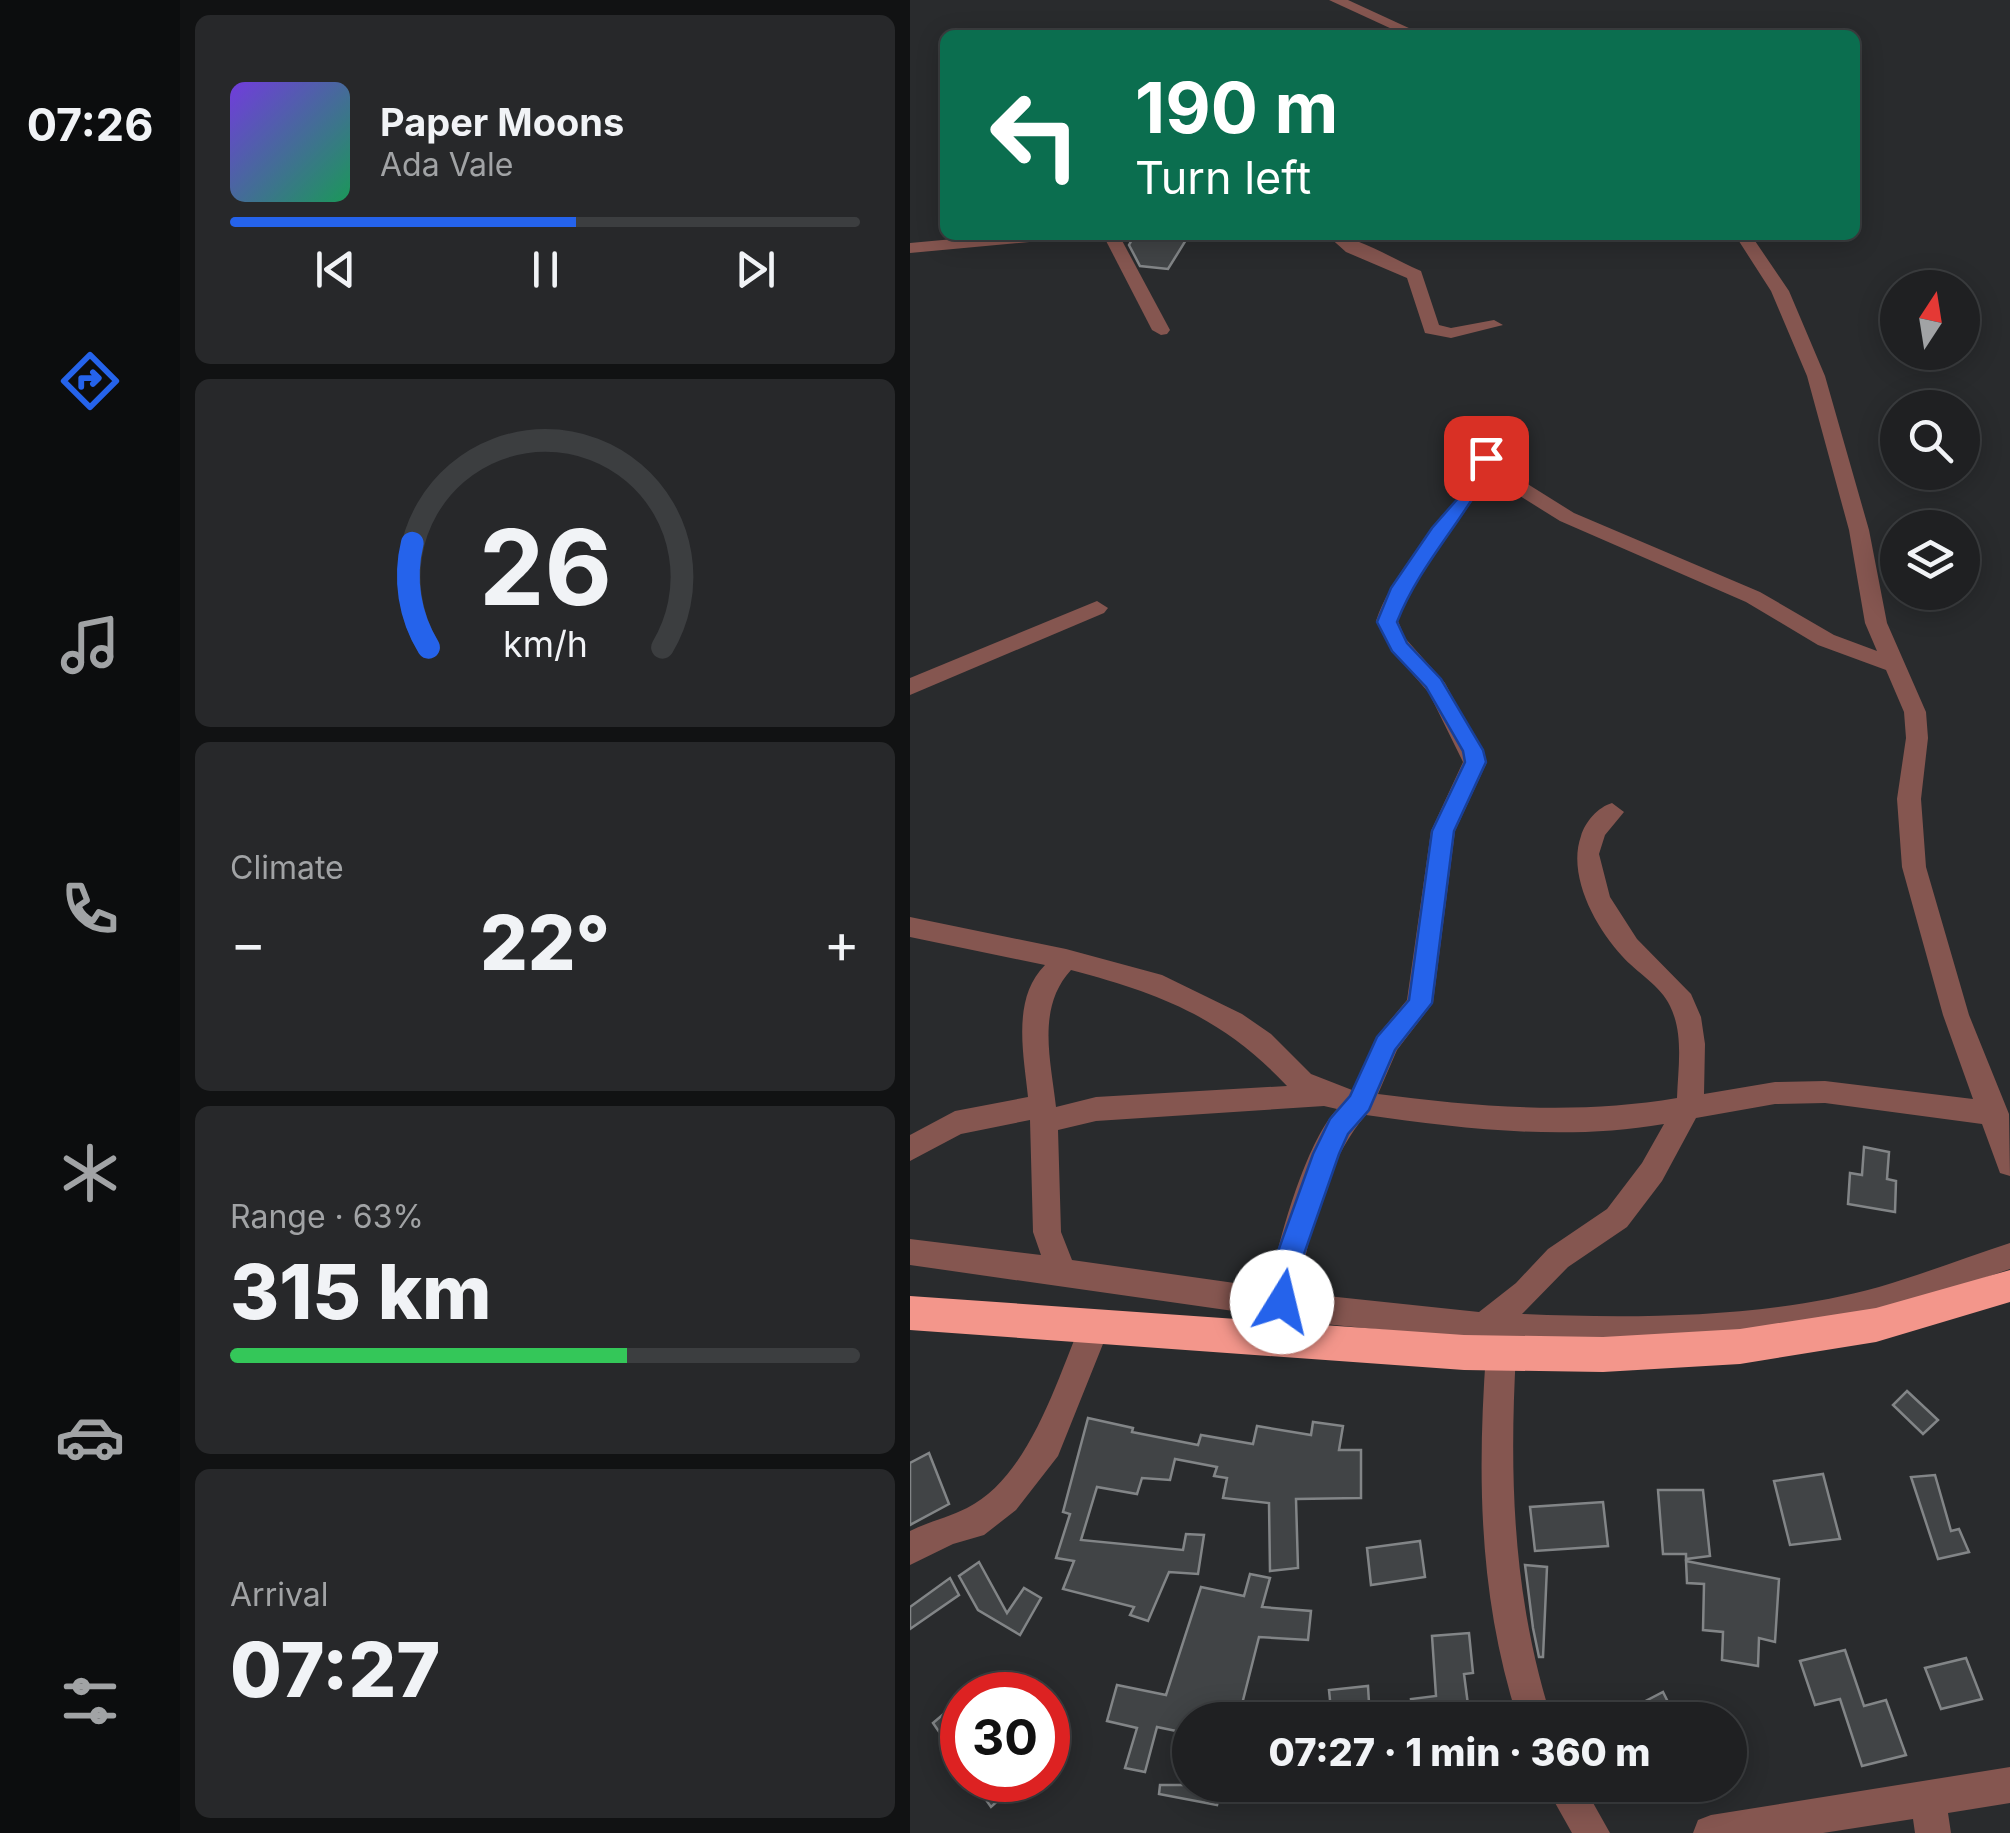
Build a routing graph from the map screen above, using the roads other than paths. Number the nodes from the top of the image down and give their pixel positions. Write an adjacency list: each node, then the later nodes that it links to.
1 (1336, 0): 2 (street)
2 (1405, 30)
3 (997, 240): 7 (street)
4 (1114, 240): 9 (street)
5 (1342, 240): 8 (street)
6 (1746, 240): 13 (street)
7 (910, 248)
8 (1494, 325)
9 (1161, 330)
10 (1492, 427): 11 (street)
11 (1486, 458): 13 (street); 19 (street)
12 (1097, 608): 14 (street)
13 (1894, 664): 22 (street)
14 (910, 687)
15 (1612, 812): 20 (street)
16 (910, 927): 17 (street)
17 (1066, 959): 18 (street); 21 (street)
18 (1326, 1095): 19 (street); 21 (street)
19 (1360, 1103): 20 (street); 29 (street)
20 (1688, 1109): 22 (street); 32 (street)
21 (1043, 1114): 23 (street); 27 (street)
22 (1995, 1114): 24 (street)
23 (910, 1149)
24 (2010, 1164)
25 (910, 1252): 27 (street)
26 (2010, 1256): 32 (street)
27 (1063, 1273): 29 (street)
28 (2010, 1286): 32 (highway)
29 (1282, 1302): 32 (street)
30 (910, 1313): 31 (highway)
31 (1096, 1324): 32 (highway); 33 (street)
32 (1493, 1339): 34 (street)
33 (910, 1549)
34 (1528, 1702)
35 (2010, 1784): 36 (street)
36 (1927, 1796): 38 (street); 40 (street)
37 (1573, 1802): 39 (street)
38 (1724, 1832)
39 (1592, 1833)
40 (1932, 1833)

